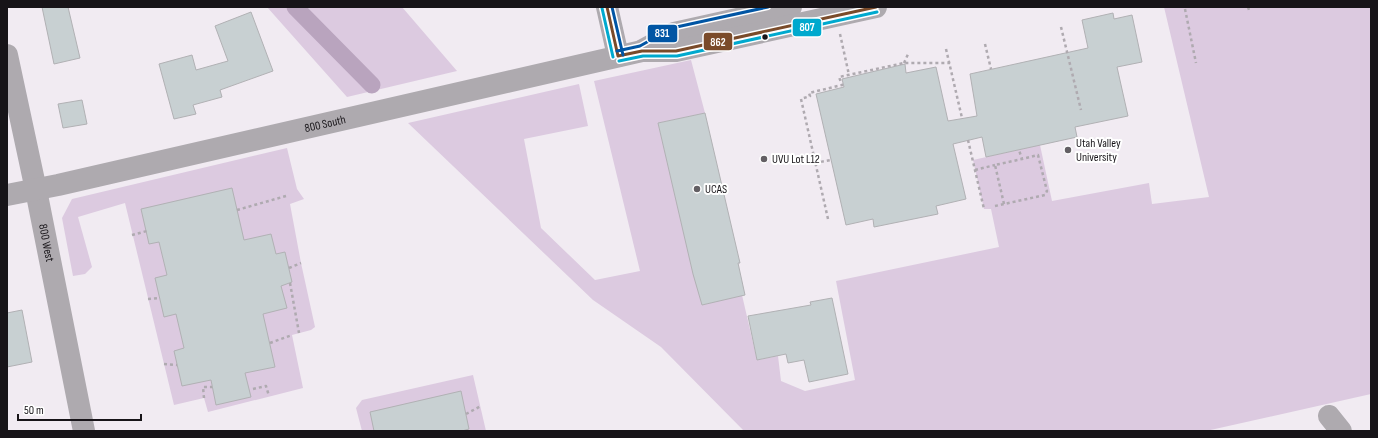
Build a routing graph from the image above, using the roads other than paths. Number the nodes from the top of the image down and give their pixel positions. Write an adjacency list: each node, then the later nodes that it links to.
1 (607, 7): 7 (street)
2 (791, 7): 5 (street, 800 South)
3 (876, 7): 4 (street, 800 South)
4 (830, 17): 5 (street, 800 South)
5 (642, 51): 7 (street, 800 South)
6 (7, 55): 8 (street, 800 West)
7 (618, 56): 8 (street, 800 South)
8 (36, 190): 9 (street, 800 South); 10 (street, 800 West)
9 (7, 195)
10 (84, 431)

